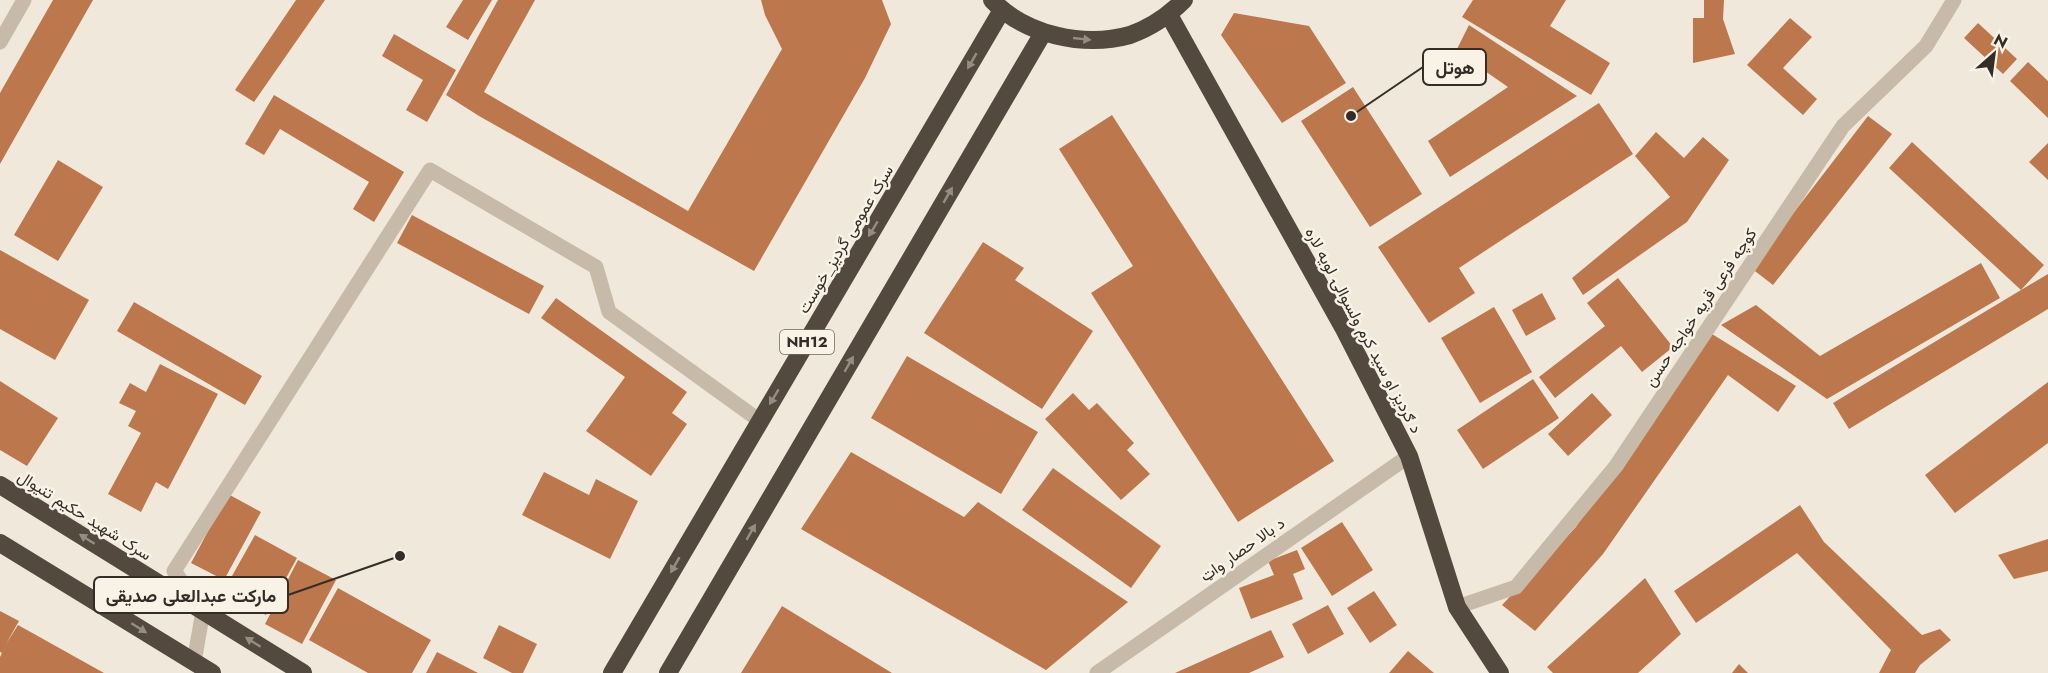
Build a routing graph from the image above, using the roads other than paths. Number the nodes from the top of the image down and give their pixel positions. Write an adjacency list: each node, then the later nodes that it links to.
1 (24, 0): 7 (street)
2 (1184, 0): 5 (highway, NH12)
3 (1954, 0): 12 (street, کوچه فرعی قریه خواجه حسن)
4 (997, 5): 6 (highway, NH12); 8 (highway, سرک عمومی گردیز_خوست / NH12, one-way to 8)
5 (1169, 15): 6 (highway, NH12, one-way to 5); 9 (highway, د ګردیز او سید کرم ولسوالۍ لویه لاره)
6 (1043, 33): 18 (highway, NH12, one-way to 6)
7 (0, 42)
8 (760, 421): 13 (street); 17 (highway, سرک عمومی گردیز_خوست / NH12, one-way to 17)
9 (1409, 456): 12 (highway, د ګردیز او سید کرم ولسوالۍ لویه لاره); 19 (street, د بالا حصار واټ)
10 (0, 485): 13 (highway, سرک شهید حکیم تنیوال, one-way to 10)
11 (0, 543): 14 (highway, one-way to 14)
12 (1457, 607): 20 (highway, د ګردیز او سید کرم ولسوالۍ لویه لاره)
13 (204, 611): 14 (street); 16 (highway, سرک شهید حکیم تنیوال, one-way to 13)
14 (194, 662): 15 (highway)
15 (212, 673)
16 (303, 673)
17 (612, 673)
18 (668, 673)
19 (1097, 673)
20 (1500, 673)

